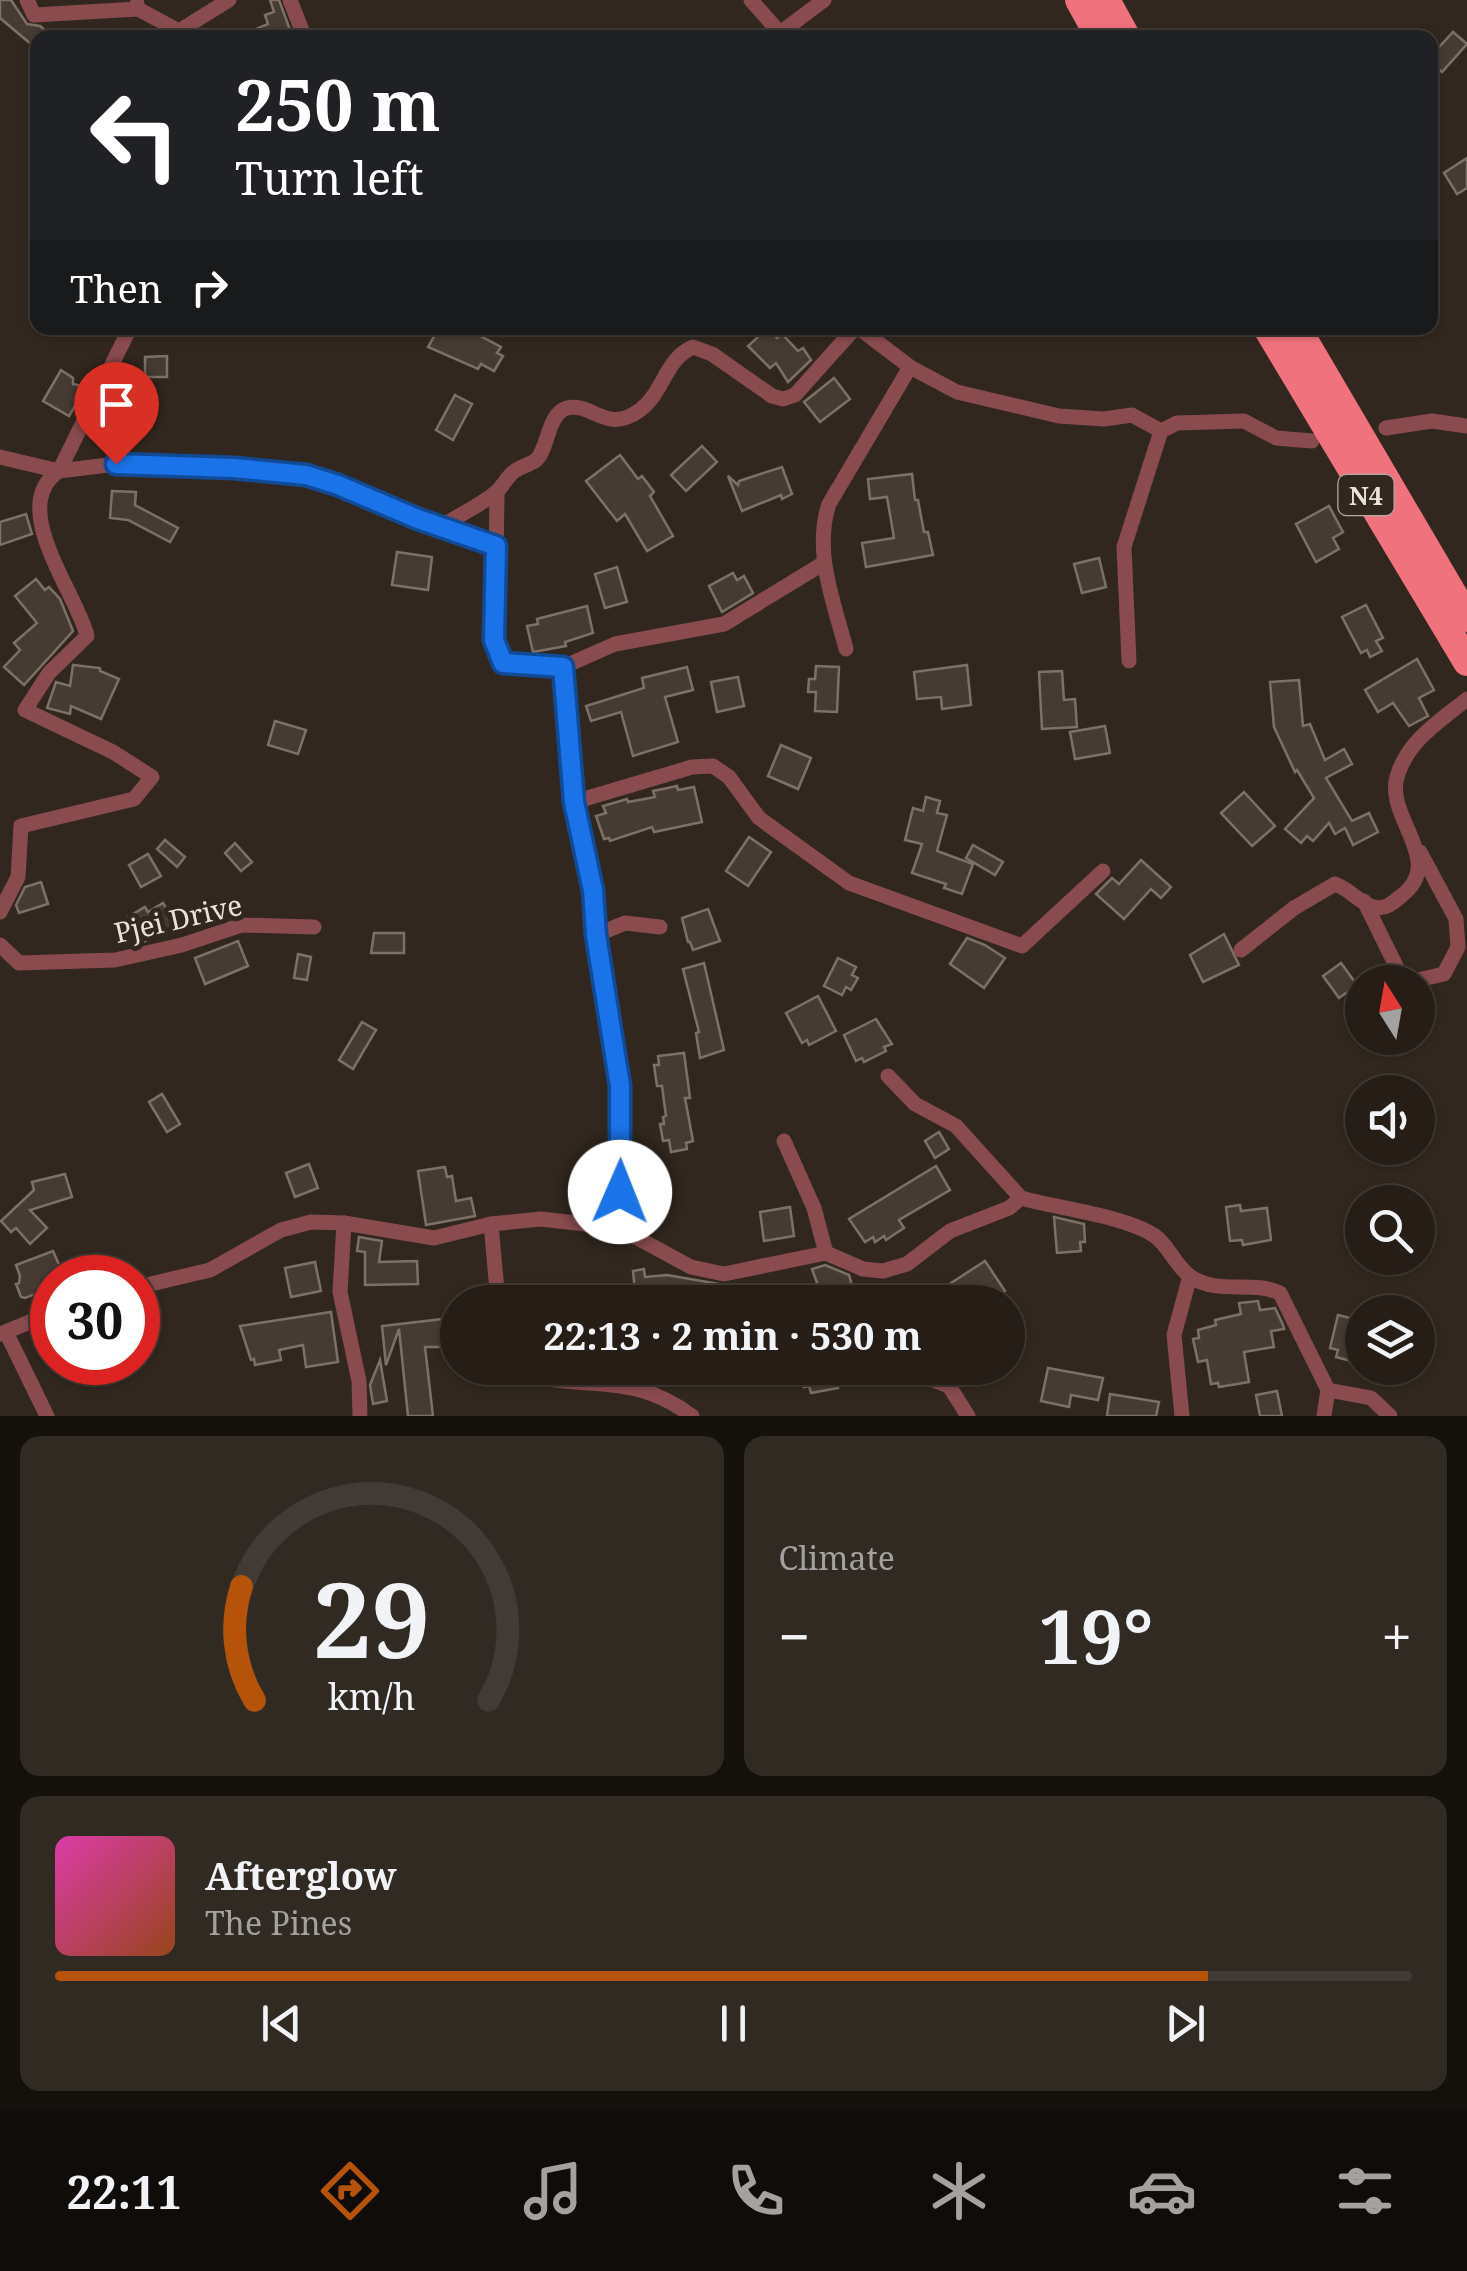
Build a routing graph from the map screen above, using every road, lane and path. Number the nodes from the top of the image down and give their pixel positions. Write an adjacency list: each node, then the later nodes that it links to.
1 (26, 0): 8 (street)
2 (229, 0): 10 (street)
3 (290, 0): 11 (street)
4 (750, 0): 12 (street)
5 (824, 0): 13 (street)
6 (1078, 0): 14 (highway)
7 (1106, 0): 15 (highway)
8 (137, 5): 9 (street)
9 (171, 30)
10 (183, 30)
11 (302, 30)
12 (775, 30)
13 (785, 30)
14 (1095, 30)
15 (1123, 30)
16 (127, 335): 27 (street)
17 (851, 335): 28 (street)
18 (867, 335): 21 (street)
19 (1270, 335): 35 (highway, N4)
20 (1301, 335): 32 (highway, N4)
21 (910, 367): 24 (street); 31 (street)
22 (1467, 426): 23 (street)
23 (1386, 428)
24 (1161, 430): 25 (street); 34 (street)
25 (1312, 441)
26 (0, 457): 27 (street)
27 (59, 471): 29 (street); 42 (street)
28 (497, 492): 29 (street); 30 (street)
29 (442, 526): 30 (street)
30 (496, 546): 36 (street)
31 (824, 562): 33 (street); 36 (street)
32 (1467, 618)
33 (846, 649)
34 (1129, 661)
35 (1467, 662)
36 (563, 667): 38 (street)
37 (1467, 699): 39 (street)
38 (574, 802): 40 (street); 45 (street)
39 (1415, 844): 41 (street); 49 (street)
40 (1103, 871)
41 (1364, 901): 47 (street); 48 (street)
42 (0, 912)
43 (314, 927): 46 (street, Pjei Drive)
44 (660, 927): 45 (street)
45 (596, 935): 55 (street)
46 (0, 945)
47 (1241, 950)
48 (1398, 965)
49 (1435, 976)
50 (888, 1076): 52 (street)
51 (784, 1140): 56 (street)
52 (1020, 1198): 56 (street); 57 (street)
53 (344, 1223): 54 (street); 58 (street); 66 (street)
54 (491, 1224): 55 (street); 59 (street)
55 (619, 1228): 56 (street)
56 (826, 1254)
57 (1190, 1276): 64 (street); 69 (street)
58 (160, 1282)
59 (496, 1285)
60 (30, 1322): 61 (street)
61 (3, 1333): 65 (street)
62 (628, 1385): 67 (street)
63 (945, 1385): 68 (street)
64 (1328, 1390): 70 (street); 71 (street)
65 (46, 1416)
66 (360, 1416)
67 (692, 1416)
68 (968, 1416)
69 (1182, 1416)
70 (1324, 1416)
71 (1390, 1416)

